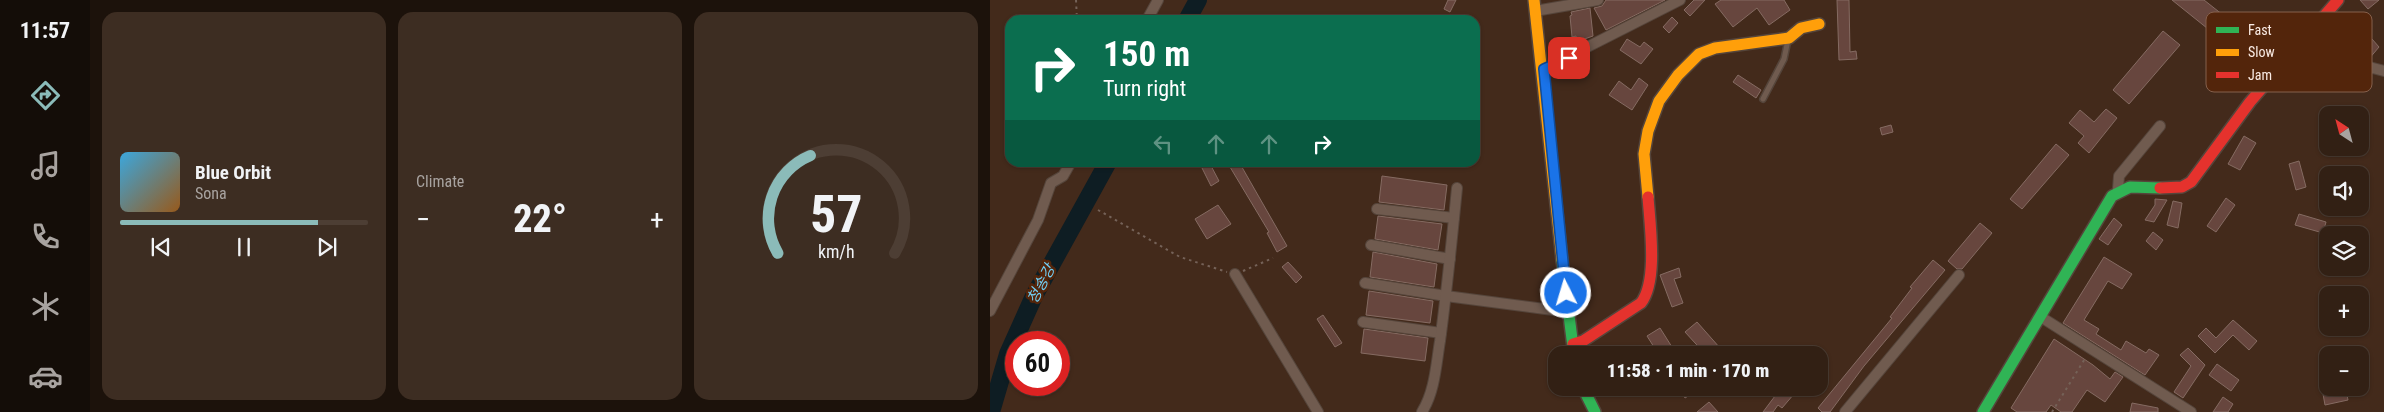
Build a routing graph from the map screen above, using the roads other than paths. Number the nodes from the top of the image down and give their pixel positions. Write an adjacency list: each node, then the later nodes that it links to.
1 (1158, 0): 7 (street)
2 (1598, 0): 5 (street)
3 (1680, 0): 10 (street)
4 (2338, 0): 6 (street)
5 (1535, 5): 10 (street)
6 (2328, 12)
7 (1150, 15)
8 (1819, 24): 9 (street)
9 (1789, 38): 12 (lane); 31 (street)
10 (1544, 69): 26 (street)
11 (2259, 92): 16 (street)
12 (1764, 100)
13 (2160, 126): 16 (street)
14 (1068, 167): 25 (street)
15 (1458, 188): 18 (street)
16 (2118, 189): 27 (street)
17 (1377, 209): 18 (street)
18 (1454, 218): 20 (street)
19 (1371, 245): 20 (street)
20 (1450, 259): 24 (street)
21 (1235, 274): 33 (street)
22 (1959, 275): 36 (street)
23 (1365, 283): 24 (street)
24 (1446, 296): 26 (street); 29 (street)
25 (990, 311)
26 (1568, 312): 30 (street)
27 (2041, 317): 37 (street); 38 (street)
28 (1363, 322): 29 (street)
29 (1441, 333): 34 (street)
30 (1572, 346)
31 (1577, 346)
32 (1587, 396): 35 (street)
33 (1318, 412)
34 (1422, 412)
35 (1595, 412)
36 (1845, 412)
37 (1983, 412)
38 (2191, 412)

